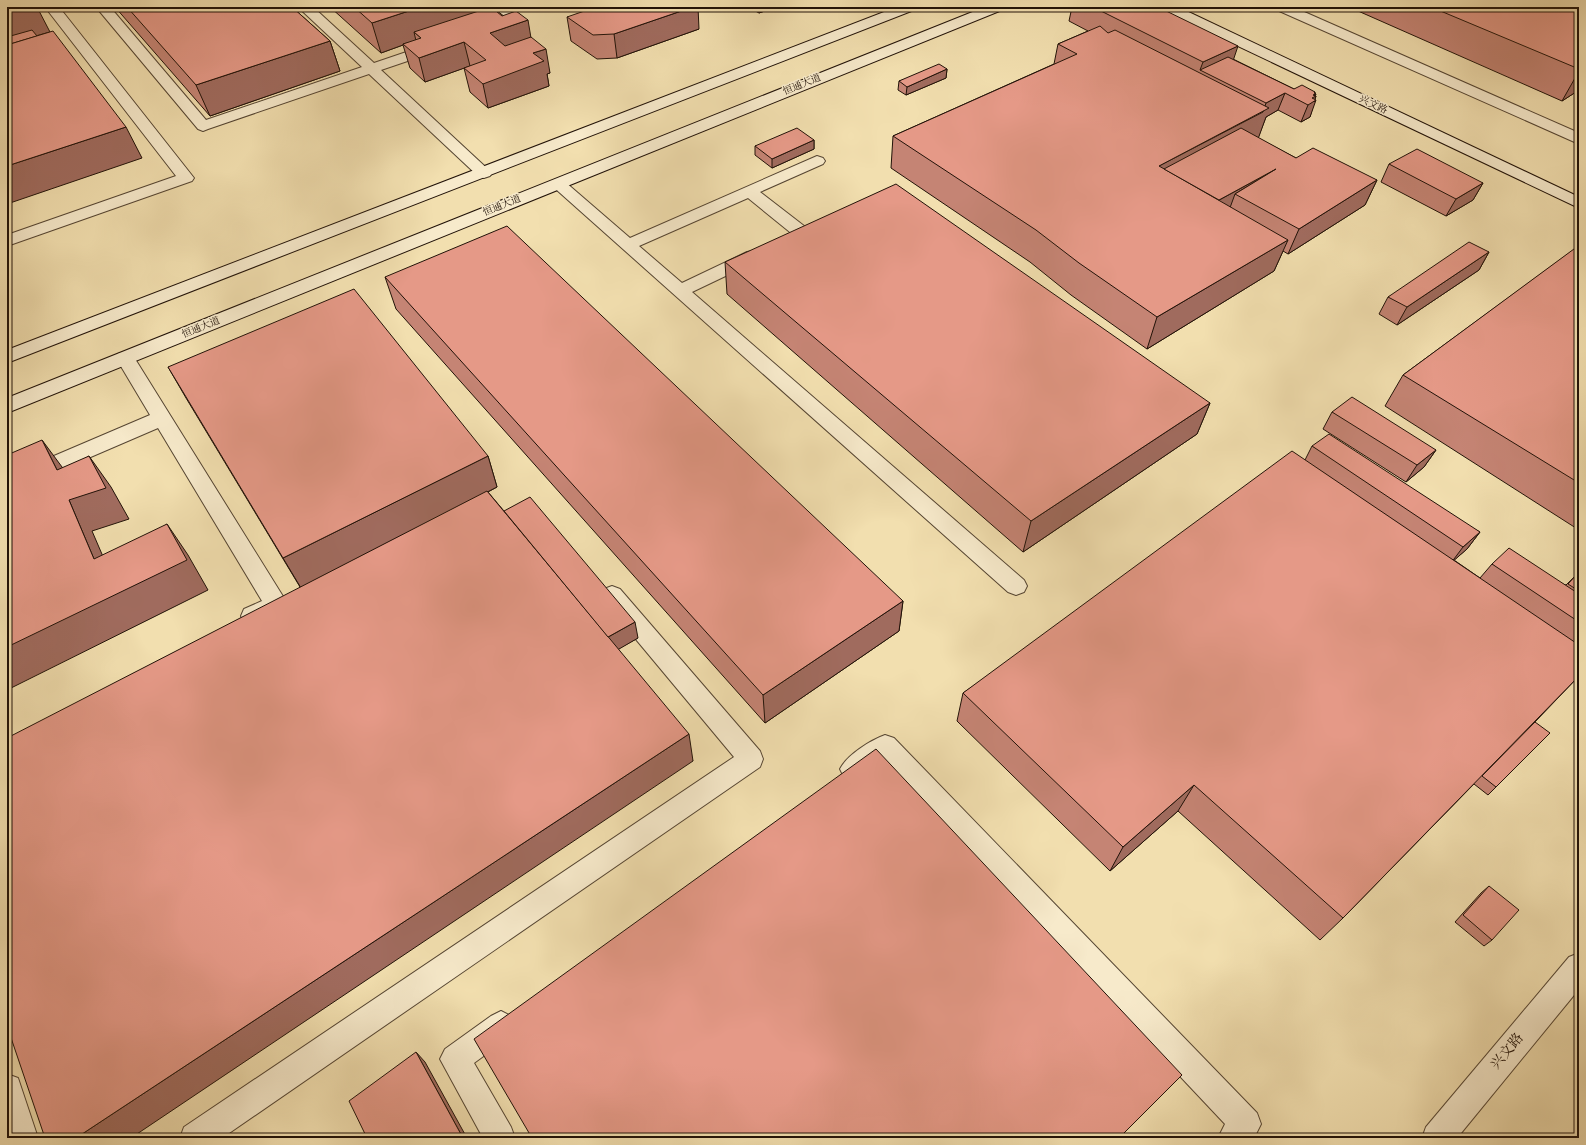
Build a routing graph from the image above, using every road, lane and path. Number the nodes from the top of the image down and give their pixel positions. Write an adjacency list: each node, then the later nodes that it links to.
1 (52, 7): 19 (main road)
2 (103, 7): 11 (main road)
3 (305, 7): 11 (main road)
4 (500, 7): 9 (main road)
5 (909, 7): 14 (main road)
6 (997, 7): 15 (main road, 恒通大道)
7 (1167, 7): 17 (main road, 兴文路)
8 (1282, 7): 12 (main road)
9 (488, 30)
10 (444, 44): 11 (main road)
11 (372, 69): 14 (main road)
12 (1579, 140)
13 (817, 161): 16 (main road)
14 (484, 173): 23 (main road)
15 (558, 184): 20 (main road); 24 (main road, 恒通大道)
16 (749, 191): 18 (main road); 20 (main road)
17 (1579, 203)
18 (802, 233)
19 (7, 241)
20 (628, 245): 22 (main road)
21 (766, 250): 22 (main road)
22 (680, 290): 29 (main road)
23 (7, 357)
24 (125, 358): 25 (main road, 恒通大道); 26 (main road)
25 (7, 406)
26 (162, 418): 27 (main road); 30 (main road)
27 (7, 485)
28 (598, 578): 38 (main road)
29 (1016, 586)
30 (276, 604): 31 (main road); 32 (main road)
31 (289, 625)
32 (233, 626)
33 (834, 783): 40 (main road)
34 (1579, 967): 41 (main road, 兴文路)
35 (520, 1012): 39 (main road)
36 (7, 1089): 37 (main road)
37 (23, 1138)
38 (195, 1138)
39 (500, 1138)
40 (1233, 1138)
41 (1437, 1138)

